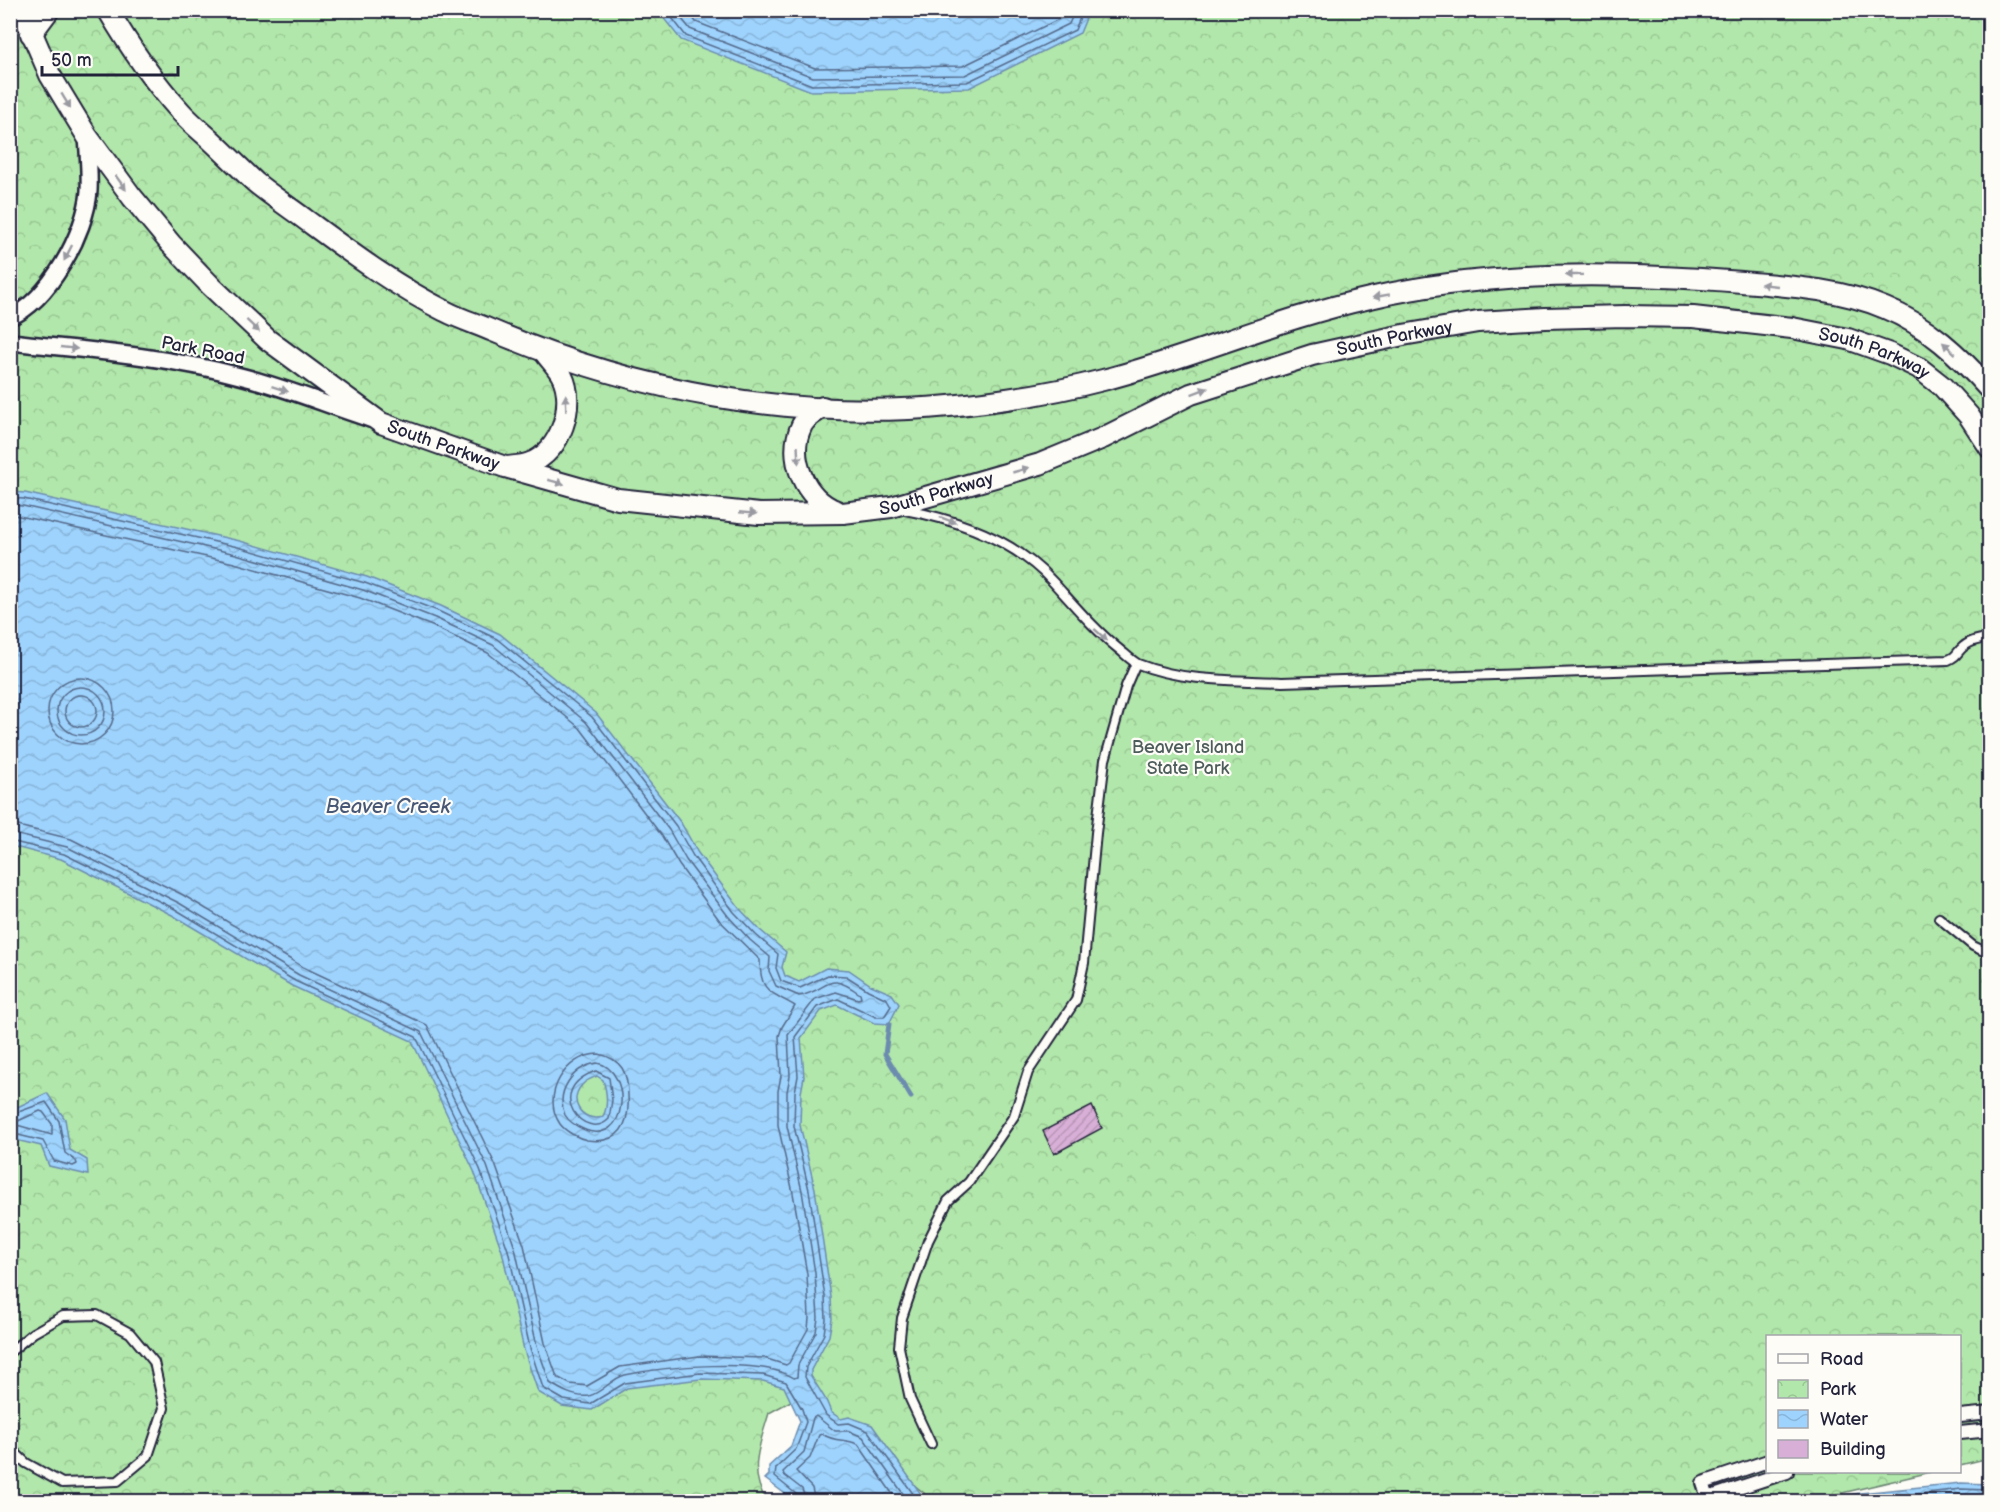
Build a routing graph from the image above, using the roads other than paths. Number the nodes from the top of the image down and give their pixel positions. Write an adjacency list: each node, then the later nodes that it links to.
1 (22, 10): 4 (street, South Parkway)
2 (49, 10): 4 (street)
3 (108, 10): 8 (street, South Parkway)
4 (31, 34): 5 (street, South Parkway, one-way to 5)
5 (87, 136): 6 (street, one-way to 6); 11 (street, South Parkway, one-way to 11)
6 (10, 317)
7 (10, 342): 11 (street, Park Road, one-way to 11)
8 (545, 353): 10 (street, South Parkway); 13 (street, one-way to 8)
9 (1989, 390): 10 (street, South Parkway, one-way to 10)
10 (823, 407): 15 (street, one-way to 15)
11 (381, 423): 13 (street, South Parkway)
12 (1989, 448): 14 (street, South Parkway, one-way to 12)
13 (505, 468): 15 (street, South Parkway, one-way to 15)
14 (891, 507): 15 (street, South Parkway); 17 (lane, one-way to 17)
15 (843, 513)
16 (1989, 638): 17 (lane)
17 (1136, 663): 25 (lane)
18 (1939, 918): 19 (lane)
19 (1989, 954)
20 (10, 1352): 26 (lane)
21 (1989, 1413): 22 (street)
22 (1961, 1416)
23 (1989, 1430): 24 (street)
24 (1961, 1433)
25 (932, 1444)
26 (10, 1448)
27 (1766, 1461): 28 (street)
28 (1784, 1473)

